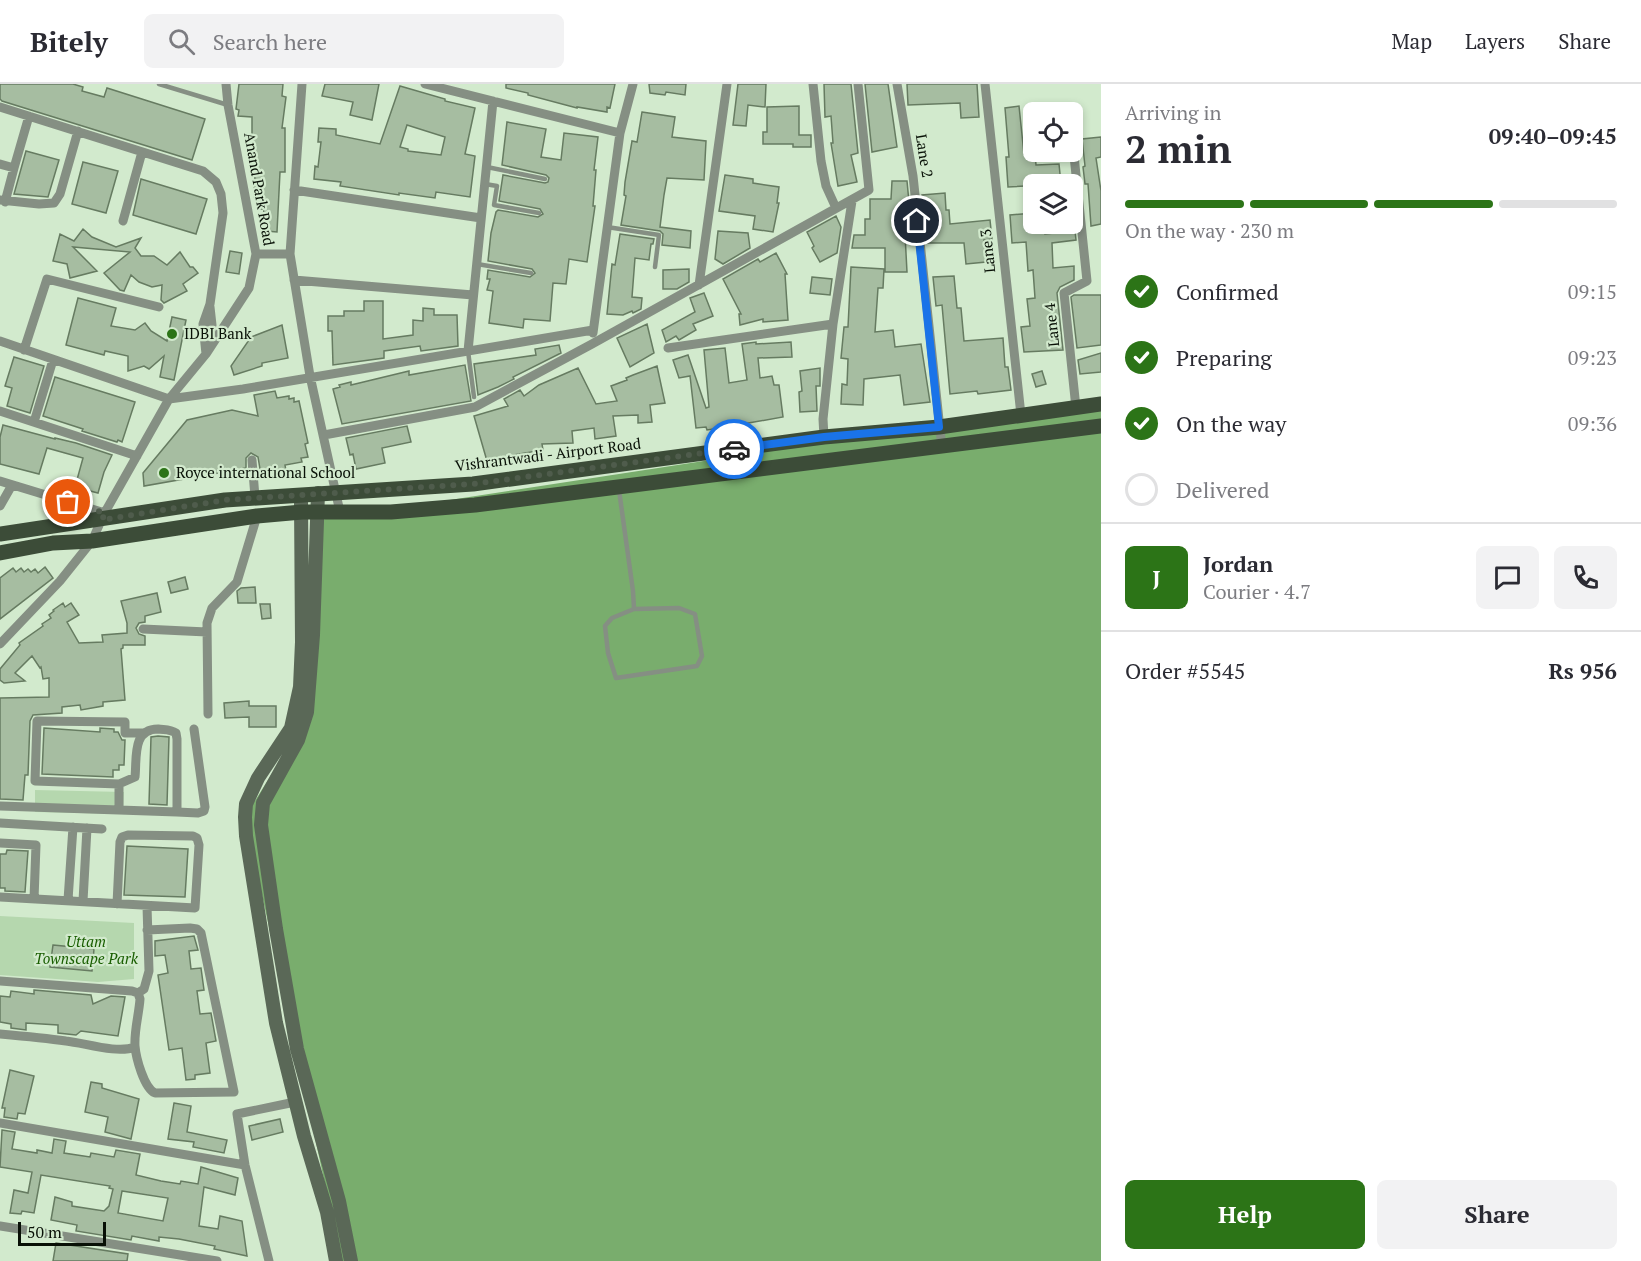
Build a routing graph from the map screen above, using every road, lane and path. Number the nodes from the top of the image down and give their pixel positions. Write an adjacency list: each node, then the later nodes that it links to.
1 (159, 84): 12 (lane)
2 (226, 84): 12 (street, Anand Park Road)
3 (302, 84): 24 (street)
4 (425, 84): 11 (street)
5 (633, 84): 16 (street)
6 (727, 84): 38 (street)
7 (813, 84): 27 (street)
8 (858, 84): 26 (street)
9 (897, 84): 59 (street, Lane 2)
10 (985, 84): 56 (street, Lane 3)
11 (494, 101): 16 (street); 20 (street)
12 (228, 105): 32 (street, Anand Park Road)
13 (0, 107): 14 (street)
14 (29, 116): 15 (street); 21 (street)
15 (78, 131): 17 (street); 25 (street)
16 (620, 132): 31 (street)
17 (142, 152): 30 (street); 48 (street)
18 (1074, 162): 54 (street, Lane 4)
19 (0, 164): 21 (street)
20 (487, 167): 22 (lane); 23 (street)
21 (14, 168): 25 (street)
22 (545, 179)
23 (485, 184): 28 (lane); 29 (street)
24 (294, 190): 29 (street); 33 (street)
25 (2, 201)
26 (852, 201): 27 (street); 41 (street)
27 (836, 208): 38 (street)
28 (539, 213)
29 (481, 218): 34 (street)
30 (123, 221)
31 (607, 228): 35 (lane); 42 (street)
32 (256, 254): 33 (street); 48 (street, Anand Park Road)
33 (290, 254): 37 (street)
34 (477, 264): 36 (lane); 39 (street)
35 (656, 267)
36 (531, 273)
37 (294, 280): 39 (street); 50 (street)
38 (699, 285): 44 (street)
39 (473, 295): 47 (street)
40 (159, 307): 46 (street)
41 (832, 324): 45 (street); 61 (street)
42 (593, 330): 44 (street); 47 (street)
43 (0, 342): 46 (street)
44 (592, 345): 60 (street)
45 (668, 348)
46 (24, 350): 49 (street)
47 (468, 351): 50 (street); 51 (lane)
48 (206, 354): 52 (street, Anand Park Road)
49 (53, 360): 52 (street); 57 (street)
50 (310, 376): 52 (street); 60 (street)
51 (474, 397)
52 (169, 399): 63 (street, Anand Park Road)
53 (1101, 404): 54 (main road, Vishrantwadi - Airport Road)
54 (1076, 408): 56 (main road, Vishrantwadi - Airport Road)
55 (0, 411): 57 (street)
56 (1021, 415): 59 (main road, Vishrantwadi - Airport Road)
57 (34, 422): 63 (street)
58 (1101, 426): 62 (main road)
59 (939, 427): 61 (main road, Vishrantwadi - Airport Road); 62 (street, Lane 2)
60 (324, 435): 68 (street)
61 (824, 437): 68 (main road, Vishrantwadi - Airport Road)
62 (942, 448): 67 (main road)
63 (137, 456): 76 (street, Anand Park Road)
64 (252, 460): 71 (street)
65 (0, 481): 66 (street)
66 (12, 485): 72 (street); 76 (street)
67 (618, 487): 74 (main road); 80 (lane)
68 (336, 492): 69 (main road, Vishrantwadi - Airport Road); 74 (street)
69 (318, 493): 70 (main road, Vishrantwadi - Airport Road); 73 (street)
70 (301, 494): 71 (main road, Vishrantwadi - Airport Road); 73 (street)
71 (255, 498): 76 (main road, Vishrantwadi - Airport Road)
72 (0, 506)
73 (310, 512): 74 (main road); 75 (main road); 107 (street); 114 (street)
74 (340, 512)
75 (257, 516): 78 (main road); 82 (street)
76 (103, 517): 77 (main road, Vishrantwadi - Airport Road); 78 (street, Anand Park Road)
77 (0, 534)
78 (92, 541): 79 (main road); 83 (street, Anand Park Road)
79 (0, 553)
80 (634, 609): 80 (lane)
81 (143, 629): 82 (street)
82 (207, 632): 84 (street)
83 (0, 644)
84 (208, 714)
85 (194, 729): 90 (street)
86 (142, 733): 87 (street); 87 (street); 90 (street)
87 (119, 784): 89 (street)
88 (0, 806): 89 (street)
89 (119, 810): 90 (street)
90 (177, 812)
91 (0, 823): 92 (street)
92 (73, 827): 93 (street); 98 (street)
93 (87, 828): 94 (street); 99 (street)
94 (102, 829)
95 (0, 843): 97 (street)
96 (0, 897): 97 (street)
97 (34, 899): 98 (street)
98 (68, 900): 99 (street)
99 (83, 901): 100 (street)
100 (117, 904): 101 (street); 101 (street)
101 (147, 906): 102 (street)
102 (147, 930): 104 (street); 106 (street)
103 (0, 981): 104 (street)
104 (138, 993): 106 (street)
105 (0, 1034): 106 (street)
106 (135, 1047)
107 (295, 1102): 109 (street); 113 (street)
108 (0, 1123): 109 (street)
109 (245, 1165): 112 (street)
110 (0, 1226): 111 (street)
111 (217, 1261)
112 (269, 1261)
113 (336, 1261)
114 (351, 1261)

